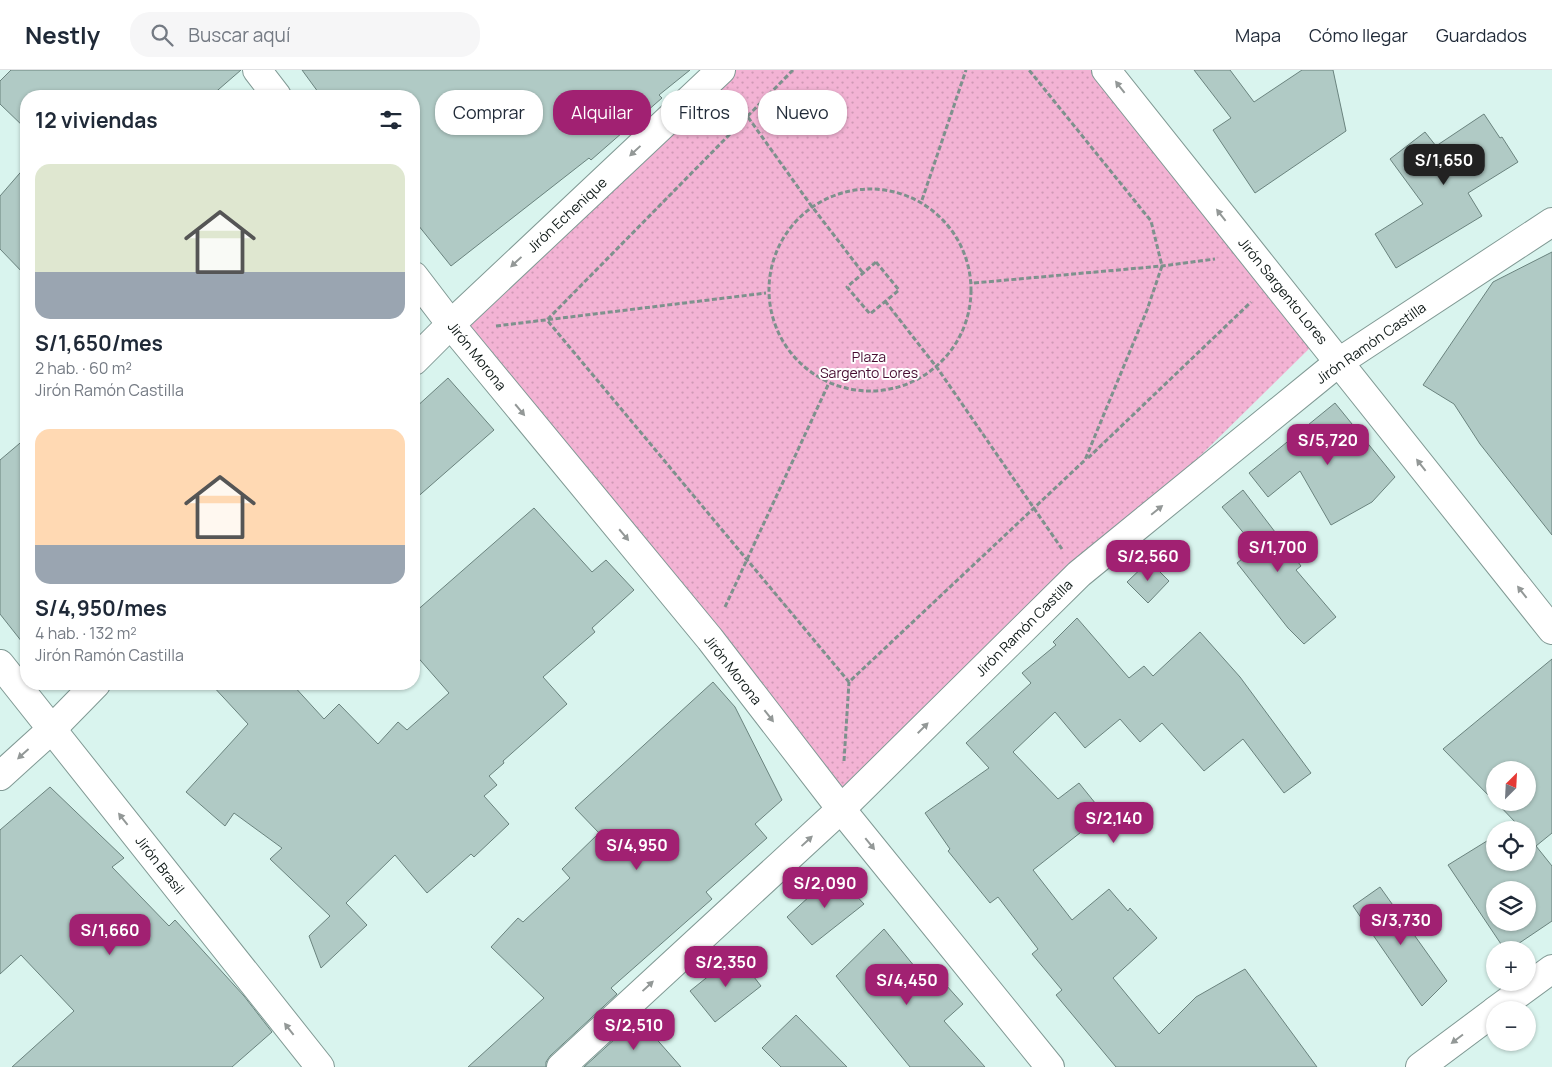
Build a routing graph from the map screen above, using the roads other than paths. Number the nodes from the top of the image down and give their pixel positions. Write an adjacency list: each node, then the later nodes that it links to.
1 (257, 70): 4 (street)
2 (1106, 70): 9 (street, Jirón Sargento Lores, one-way to 2)
3 (719, 72): 7 (street, Jirón Echenique, one-way to 7)
4 (272, 90)
5 (1552, 222): 9 (street, Jirón Ramón Castilla)
6 (420, 284): 7 (street, Jirón Morona)
7 (453, 327): 8 (street, Jirón Echenique); 17 (street, Jirón Morona, one-way to 17)
8 (420, 356)
9 (1339, 362): 10 (street, Jirón Sargento Lores, one-way to 9); 17 (street, Jirón Ramón Castilla, one-way to 9)
10 (1552, 630)
11 (0, 664): 12 (street, Jirón Brasil)
12 (20, 689)
13 (21, 690): 15 (street, Jirón Brasil)
14 (90, 690): 15 (street)
15 (52, 728): 16 (street, one-way to 16); 21 (street, Jirón Brasil, one-way to 15)
16 (0, 776)
17 (841, 809): 22 (street, Jirón Ramón Castilla, one-way to 17); 23 (street, Jirón Morona, one-way to 23)
18 (1552, 969): 19 (street)
19 (1508, 1001)
20 (1486, 1018): 24 (street, one-way to 24)
21 (320, 1067)
22 (561, 1067)
23 (1050, 1067)
24 (1420, 1067)

